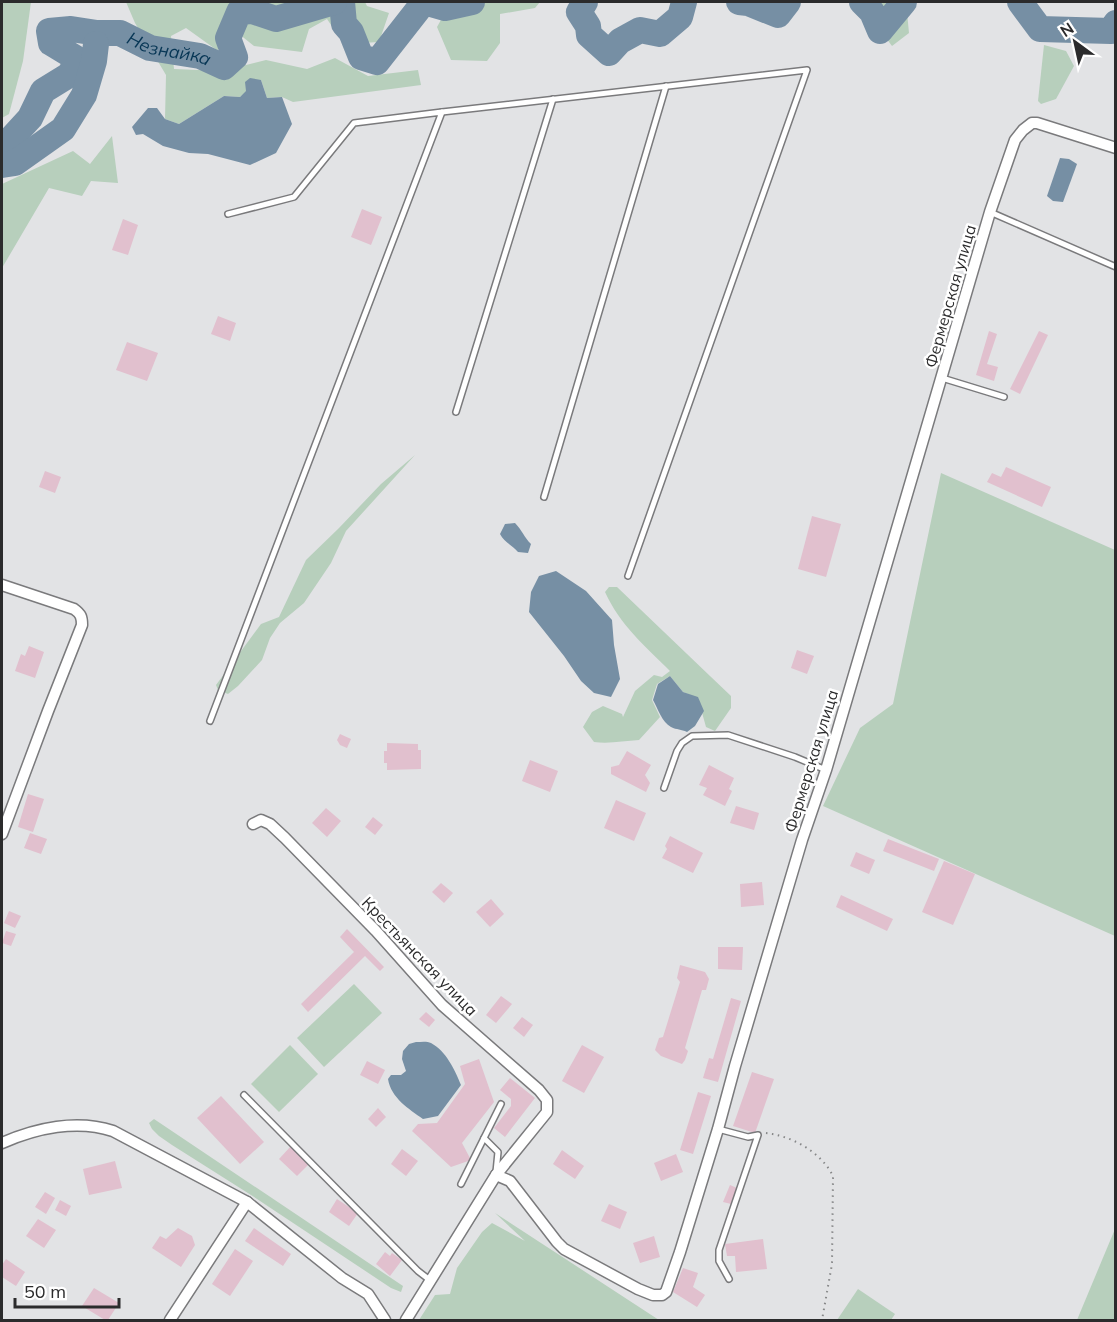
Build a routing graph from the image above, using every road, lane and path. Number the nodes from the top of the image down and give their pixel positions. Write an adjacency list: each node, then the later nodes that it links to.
1 (666, 86): 2 (lane); 11 (lane); 12 (lane)
2 (553, 99): 3 (lane); 10 (lane)
3 (442, 112): 6 (lane); 14 (lane)
4 (1116, 148): 5 (street, Фермерская улица)
5 (990, 212): 7 (lane); 8 (street, Фермерская улица)
6 (228, 214)
7 (1116, 267)
8 (942, 378): 9 (lane); 15 (street, Фермерская улица)
9 (1004, 397)
10 (456, 412)
11 (544, 497)
12 (628, 576)
13 (2, 585): 18 (street)
14 (210, 721)
15 (826, 770): 16 (lane); 21 (street, Фермерская улица)
16 (664, 788)
17 (253, 824): 25 (street, Крестьянская улица)
18 (2, 834)
19 (244, 1095): 29 (lane)
20 (501, 1104): 23 (lane)
21 (718, 1129): 22 (lane); 25 (street, Фермерская улица)
22 (758, 1135): 28 (lane); 33 (path)
23 (484, 1138): 25 (lane); 26 (lane)
24 (2, 1143): 27 (street)
25 (496, 1175): 29 (street)
26 (461, 1184)
27 (247, 1202): 30 (street); 31 (street)
28 (729, 1279)
29 (431, 1281): 32 (street)
30 (170, 1320)
31 (384, 1320)
32 (406, 1320)
33 (822, 1320)

